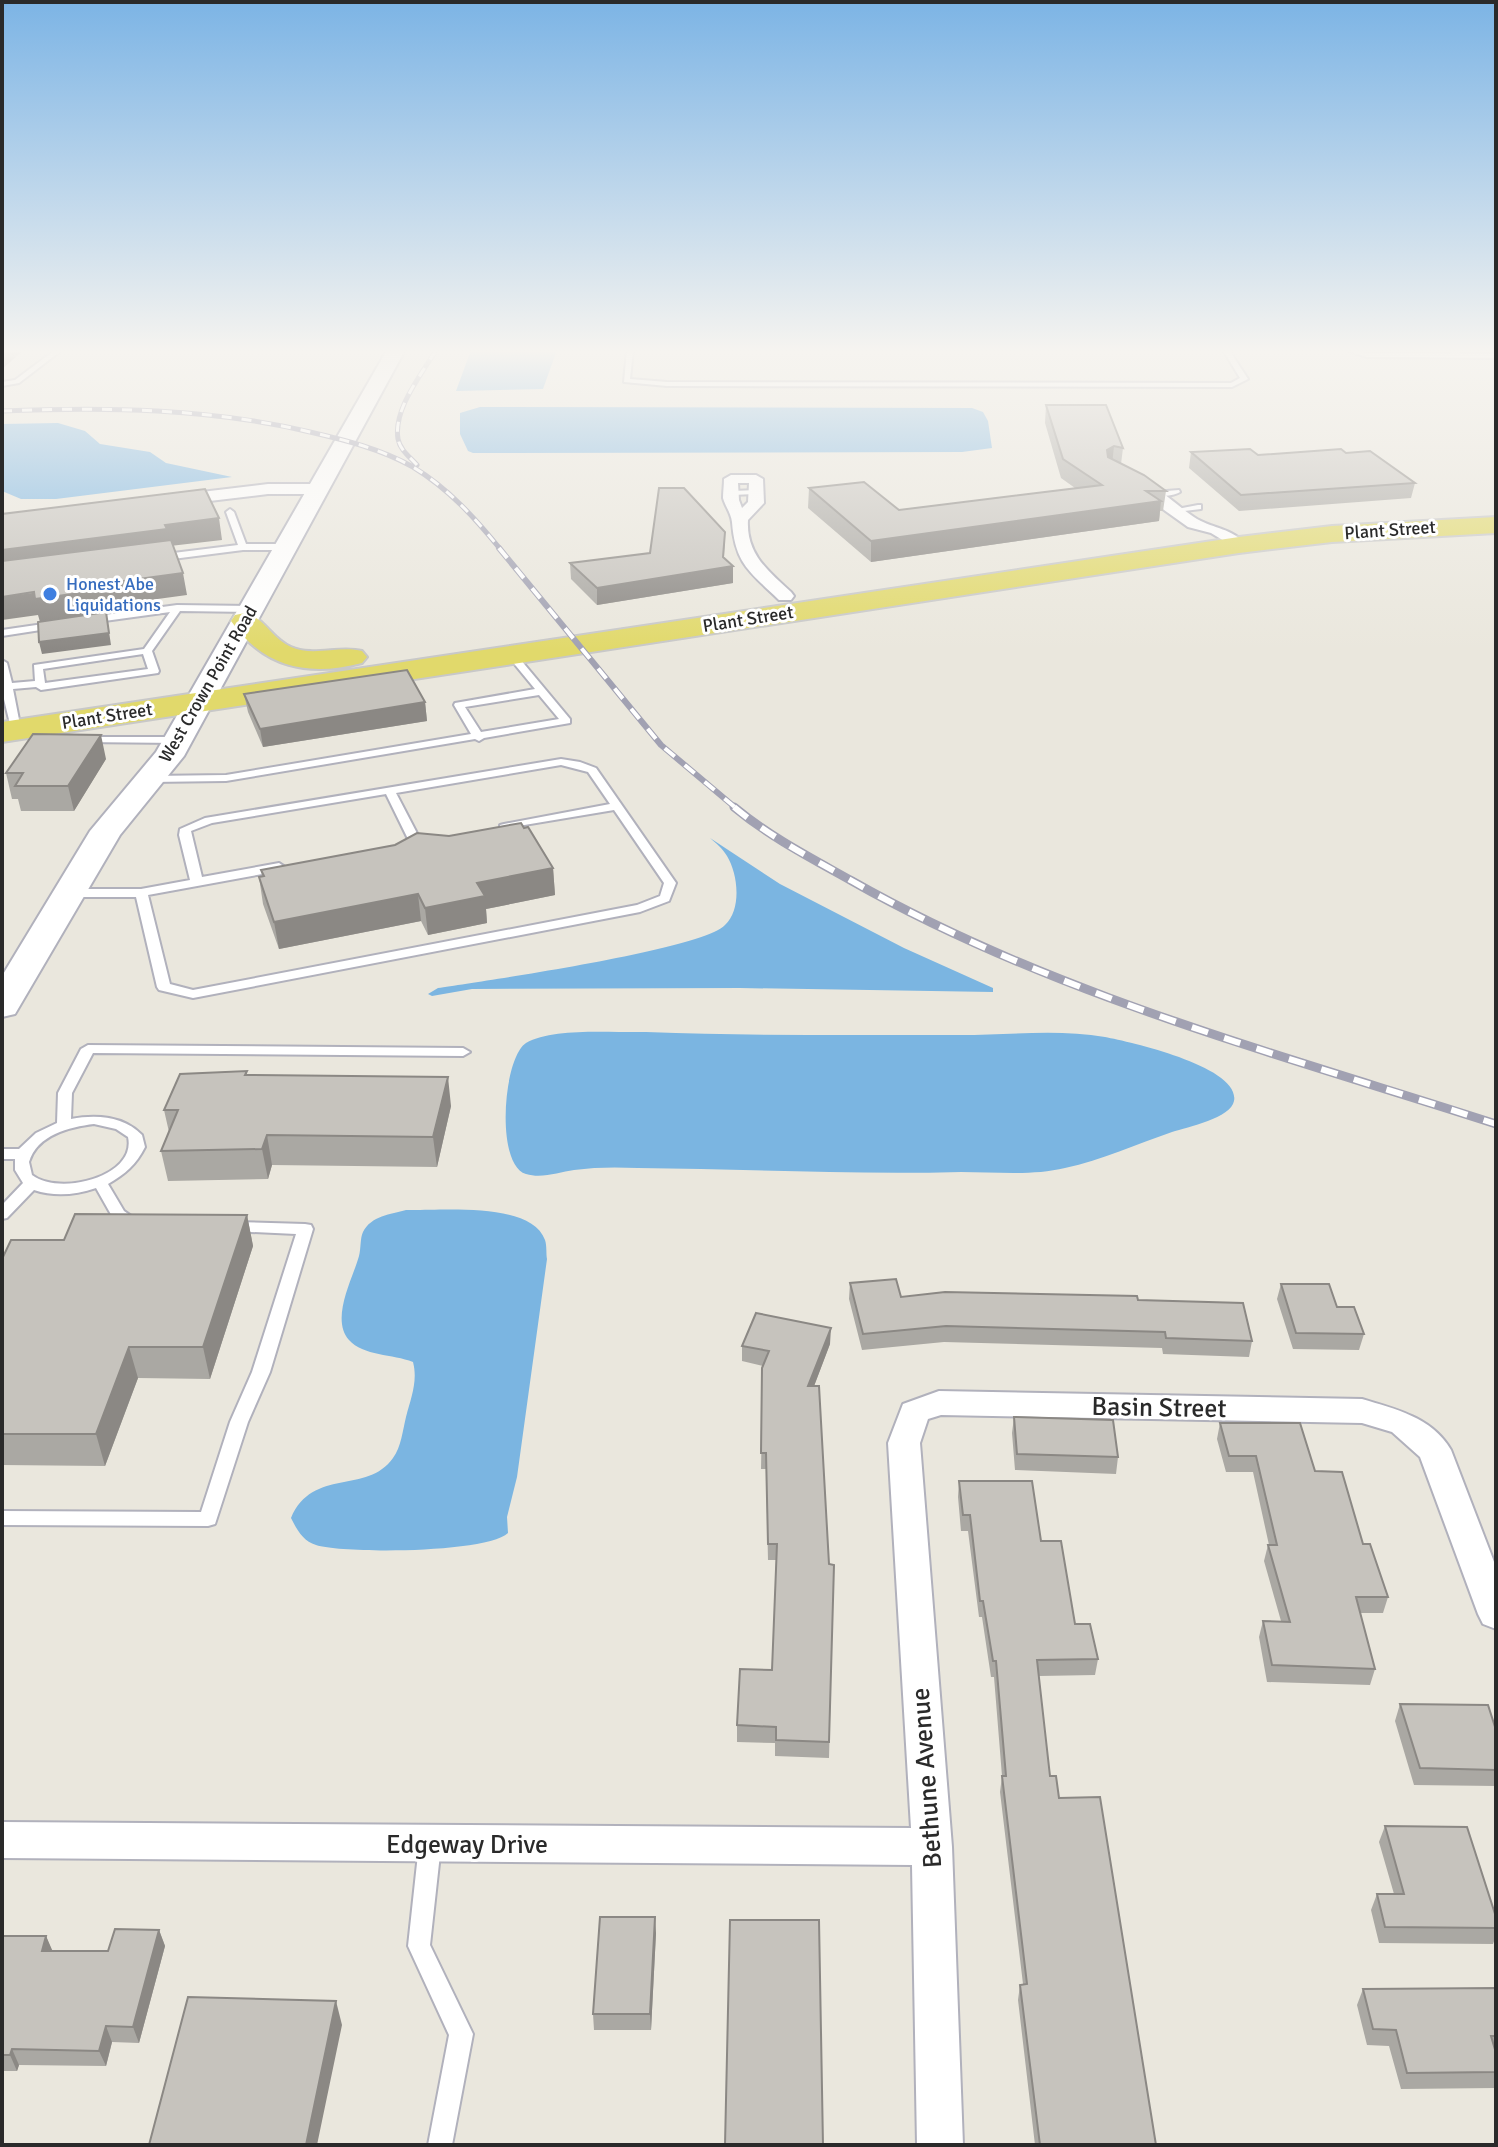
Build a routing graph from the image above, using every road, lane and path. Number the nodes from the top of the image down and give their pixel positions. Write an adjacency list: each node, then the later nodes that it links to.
1 (340, 450): 2 (street, West Crown Point Road)
2 (319, 489): 5 (street); 14 (street, West Crown Point Road)
3 (1176, 492): 4 (lane); 4 (street); 6 (street)
4 (1154, 494): 7 (street)
5 (159, 503)
6 (1198, 507): 7 (lane); 12 (street)
7 (1176, 510): 12 (street)
8 (230, 512): 13 (lane)
9 (1496, 512): 12 (main road, Plant Street)
10 (740, 519): 10 (street); 17 (street)
11 (1496, 525): 12 (main road, Plant Street)
12 (1228, 537): 16 (main road, Plant Street); 18 (main road, Plant Street)
13 (243, 547): 14 (lane); 15 (lane)
14 (287, 547): 20 (street, West Crown Point Road)
15 (153, 558)
16 (870, 583): 17 (main road, Plant Street); 18 (main road)
17 (785, 596): 21 (main road); 24 (main road, Plant Street)
18 (835, 606): 21 (main road, Plant Street)
19 (177, 608): 20 (lane); 22 (lane); 23 (lane)
20 (248, 615): 24 (main road); 29 (street, West Crown Point Road)
21 (754, 618): 25 (main road, Plant Street)
22 (2, 633)
23 (147, 651): 27 (lane); 27 (lane)
24 (409, 654): 29 (main road, Plant Street)
25 (512, 655): 28 (lane); 29 (main road, Plant Street)
26 (2, 663): 30 (lane)
27 (40, 683): 30 (lane)
28 (542, 691): 31 (lane); 31 (lane)
29 (207, 692): 30 (main road, Plant Street); 33 (street, West Crown Point Road)
30 (7, 711)
31 (479, 738): 34 (lane)
32 (76, 740): 33 (lane)
33 (179, 740): 34 (street, West Crown Point Road)
34 (151, 779): 43 (street, West Crown Point Road)
35 (389, 790): 36 (lane); 39 (lane); 42 (lane)
36 (617, 806): 37 (lane); 44 (lane)
37 (493, 829)
38 (432, 840): 39 (lane)
39 (416, 843): 40 (lane)
40 (400, 845)
41 (291, 865): 42 (lane)
42 (197, 882): 44 (lane)
43 (69, 893): 44 (lane); 45 (street, West Crown Point Road)
44 (141, 893)
45 (2, 1006)
46 (463, 1052): 47 (lane)
47 (64, 1126): 49 (lane); 51 (lane)
48 (2, 1154): 49 (lane)
49 (24, 1154): 50 (lane)
50 (32, 1183): 51 (lane); 52 (lane)
51 (100, 1183): 53 (lane)
52 (2, 1214)
53 (158, 1226)
54 (217, 1227): 56 (lane)
55 (914, 1412): 57 (street, Basin Street); 60 (street, Bethune Avenue)
56 (2, 1518)
57 (1496, 1614)
58 (2, 1840): 59 (street, Edgeway Drive)
59 (431, 1843): 60 (street, Edgeway Drive); 61 (lane)
60 (932, 1847): 62 (street, Bethune Avenue)
61 (440, 2145)
62 (940, 2145)

